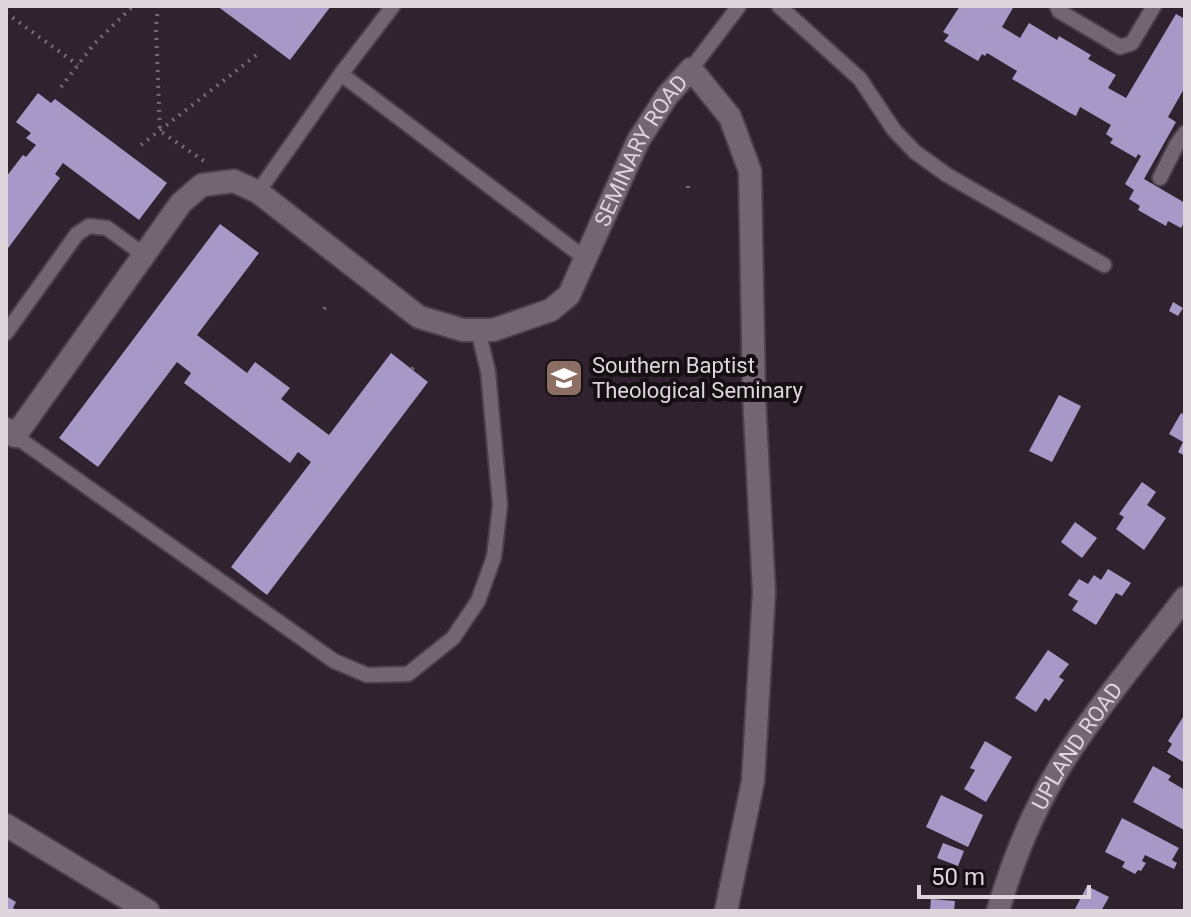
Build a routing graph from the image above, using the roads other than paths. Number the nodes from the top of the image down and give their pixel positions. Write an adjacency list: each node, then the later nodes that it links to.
1 (393, 6): 7 (lane)
2 (739, 6): 6 (lane)
3 (779, 6): 13 (lane)
4 (1057, 6): 5 (lane)
5 (1154, 6)
6 (691, 69): 12 (street, SEMINARY ROAD); 20 (street, SEMINARY ROAD)
7 (341, 74): 10 (lane); 12 (lane)
8 (1185, 133): 9 (lane)
9 (1160, 178)
10 (258, 192): 11 (street, SEMINARY ROAD); 14 (street, SEMINARY ROAD)
11 (144, 255): 15 (lane); 16 (street)
12 (586, 259): 14 (street, SEMINARY ROAD)
13 (1104, 265)
14 (478, 330): 16 (lane)
15 (6, 333)
16 (10, 433)
17 (1185, 598): 21 (street, UPLAND ROAD)
18 (6, 825): 19 (street)
19 (148, 911)
20 (726, 911)
21 (998, 911)

